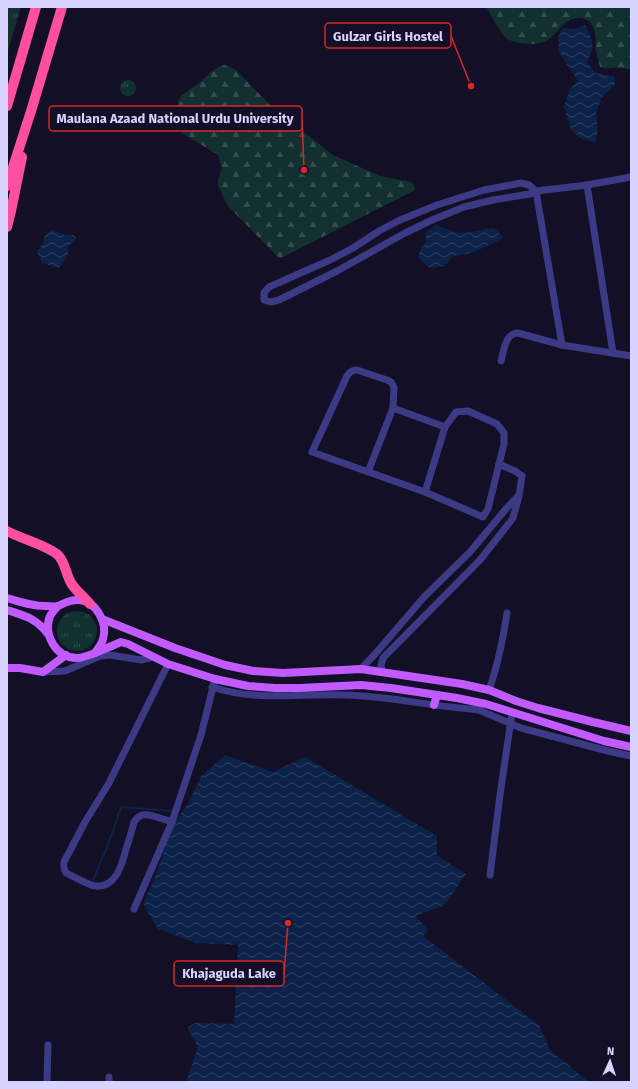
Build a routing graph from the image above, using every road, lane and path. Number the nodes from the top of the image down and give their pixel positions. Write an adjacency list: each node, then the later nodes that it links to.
1 (36, 7): 3 (highway)
2 (62, 7): 4 (highway)
3 (8, 103)
4 (32, 108): 7 (highway); 9 (highway)
5 (631, 177): 6 (street)
6 (587, 185): 8 (street); 11 (street)
7 (7, 186)
8 (536, 191): 8 (street); 10 (street)
9 (7, 227)
10 (562, 345): 11 (street); 13 (street)
11 (613, 353): 12 (street)
12 (631, 356)
13 (501, 361)
14 (393, 408): 15 (street); 17 (street); 17 (street)
15 (445, 427): 16 (street); 18 (street)
16 (498, 466): 18 (street); 19 (street)
17 (368, 472): 18 (street)
18 (425, 492)
19 (518, 496): 33 (street); 35 (street)
20 (7, 531): 22 (highway)
21 (7, 598): 23 (main road)
22 (90, 604): 23 (main road); 26 (main road)
23 (58, 606): 27 (main road)
24 (7, 610): 27 (main road)
25 (507, 613): 37 (street)
26 (102, 620): 28 (main road); 33 (main road)
27 (51, 638): 29 (main road)
28 (95, 652): 29 (main road); 30 (main road)
29 (66, 655): 34 (main road)
30 (153, 657): 31 (main road); 34 (street)
31 (168, 664): 36 (main road); 45 (street)
32 (7, 668): 34 (main road)
33 (361, 669): 35 (main road)
34 (43, 672)
35 (382, 672): 37 (main road)
36 (214, 683): 38 (main road); 39 (street); 45 (street)
37 (489, 690): 42 (main road)
38 (437, 695): 39 (main road); 40 (main road)
39 (434, 705): 41 (street)
40 (512, 713): 41 (street); 43 (main road)
41 (511, 723): 44 (street); 46 (street)
42 (631, 731)
43 (631, 747)
44 (631, 756)
45 (172, 822): 47 (street)
46 (490, 875)
47 (134, 908)
48 (48, 1045): 49 (street)
49 (47, 1082)

